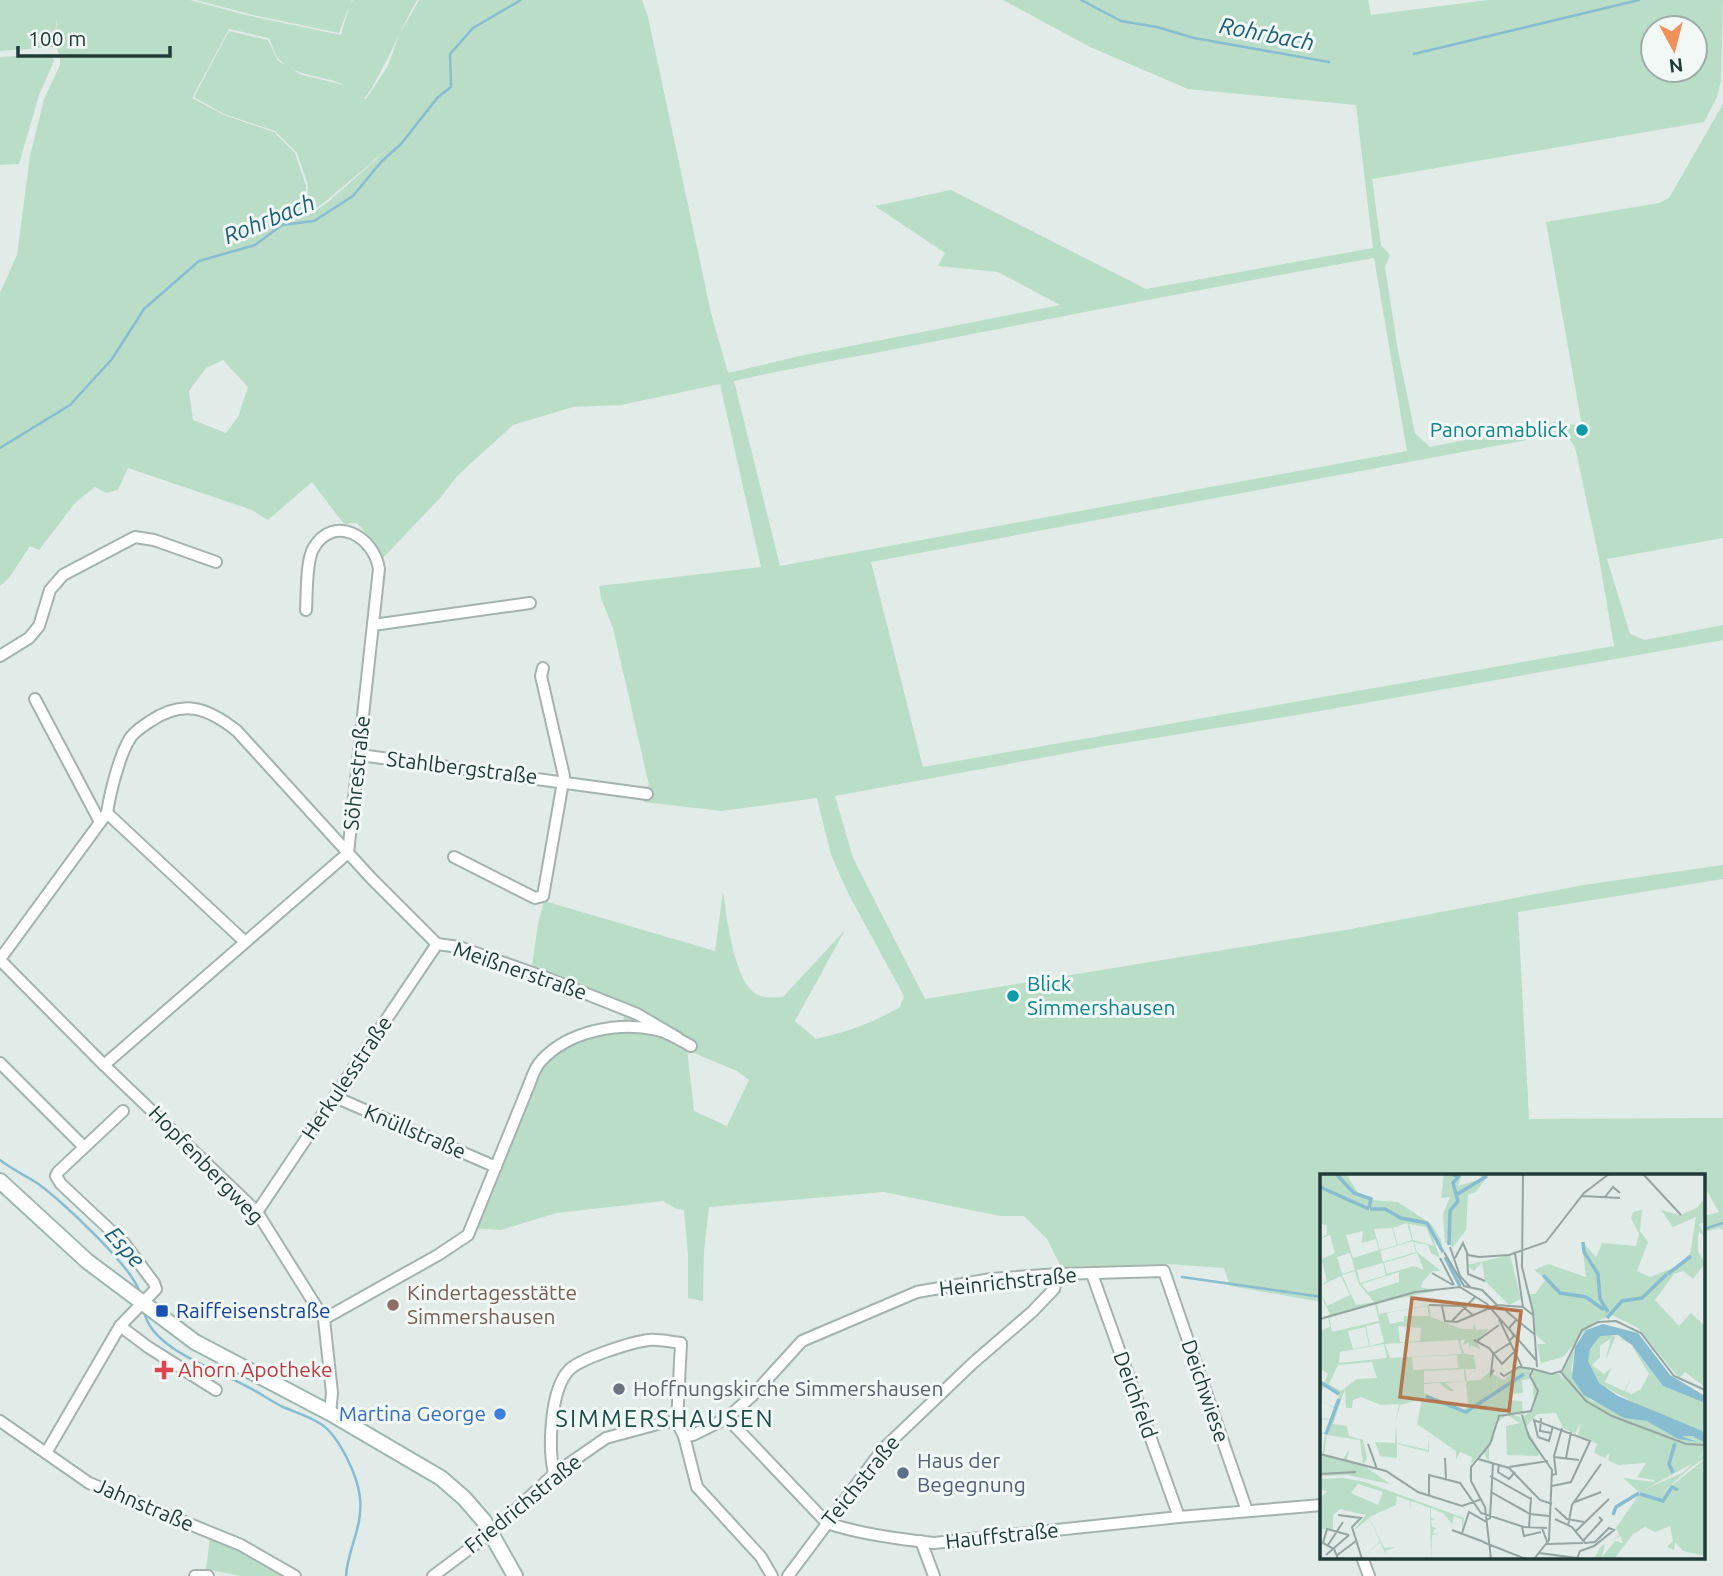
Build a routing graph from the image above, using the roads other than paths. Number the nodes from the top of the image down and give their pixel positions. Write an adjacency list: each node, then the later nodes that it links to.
1 (216, 562): 5 (street)
2 (530, 603): 4 (street)
3 (306, 610): 4 (street, Söhrestraße)
4 (373, 625): 8 (street, Söhrestraße)
5 (0, 656)
6 (543, 668): 9 (street, Stahlbergstraße)
7 (35, 699): 11 (street)
8 (360, 755): 9 (street, Stahlbergstraße); 12 (street, Söhrestraße)
9 (564, 782): 10 (street, Stahlbergstraße); 13 (street)
10 (647, 794)
11 (103, 817): 12 (street, Meißnerstraße); 14 (street); 16 (street, Meißnerstraße)
12 (348, 853): 14 (street, Söhrestraße); 15 (street, Meißnerstraße)
13 (454, 857)
14 (244, 941): 20 (street, Söhrestraße)
15 (437, 944): 17 (street, Meißnerstraße); 21 (street, Herkulesstraße)
16 (0, 960): 20 (street, Hopfenbergweg)
17 (678, 1038): 18 (street, Meißnerstraße); 24 (street)
18 (691, 1046)
19 (0, 1063): 23 (street)
20 (104, 1065): 26 (street, Hopfenbergweg)
21 (335, 1097): 24 (street, Knüllstraße); 26 (street, Herkulesstraße)
22 (123, 1111): 23 (street)
23 (84, 1147): 30 (street)
24 (496, 1167): 31 (street)
25 (0, 1181): 30 (street)
26 (257, 1212): 31 (street, Hopfenbergweg)
27 (1164, 1271): 29 (street, Heinrichstraße); 42 (street, Deichwiese)
28 (1058, 1274): 29 (street, Heinrichstraße); 35 (street, Heinrichstraße); 44 (street, Teichstraße)
29 (1092, 1274): 43 (street, Deichfeld)
30 (145, 1304): 32 (street); 34 (street)
31 (324, 1319): 34 (street, Hopfenbergweg)
32 (120, 1326): 33 (street); 39 (street)
33 (216, 1390)
34 (330, 1413): 45 (street)
35 (727, 1418): 38 (street); 44 (street)
36 (0, 1421): 39 (street, Jahnstraße)
37 (677, 1422): 38 (street); 40 (street, Friedrichstraße); 40 (street)
38 (684, 1436): 53 (street)
39 (47, 1453): 50 (street, Jahnstraße)
40 (554, 1474): 45 (street, Friedrichstraße)
41 (1320, 1506): 42 (street, Hauffstraße)
42 (1247, 1511): 43 (street, Hauffstraße)
43 (1179, 1517): 46 (street, Hauffstraße)
44 (827, 1523): 46 (street, Hauffstraße); 54 (street, Teichstraße)
45 (492, 1532): 51 (street, Friedrichstraße); 52 (street)
46 (921, 1541): 55 (street)
47 (1362, 1558): 56 (street)
48 (195, 1576): 49 (street)
49 (208, 1576)
50 (295, 1576)
51 (433, 1576)
52 (515, 1576)
53 (772, 1576)
54 (788, 1576)
55 (934, 1576)
56 (1369, 1576)

